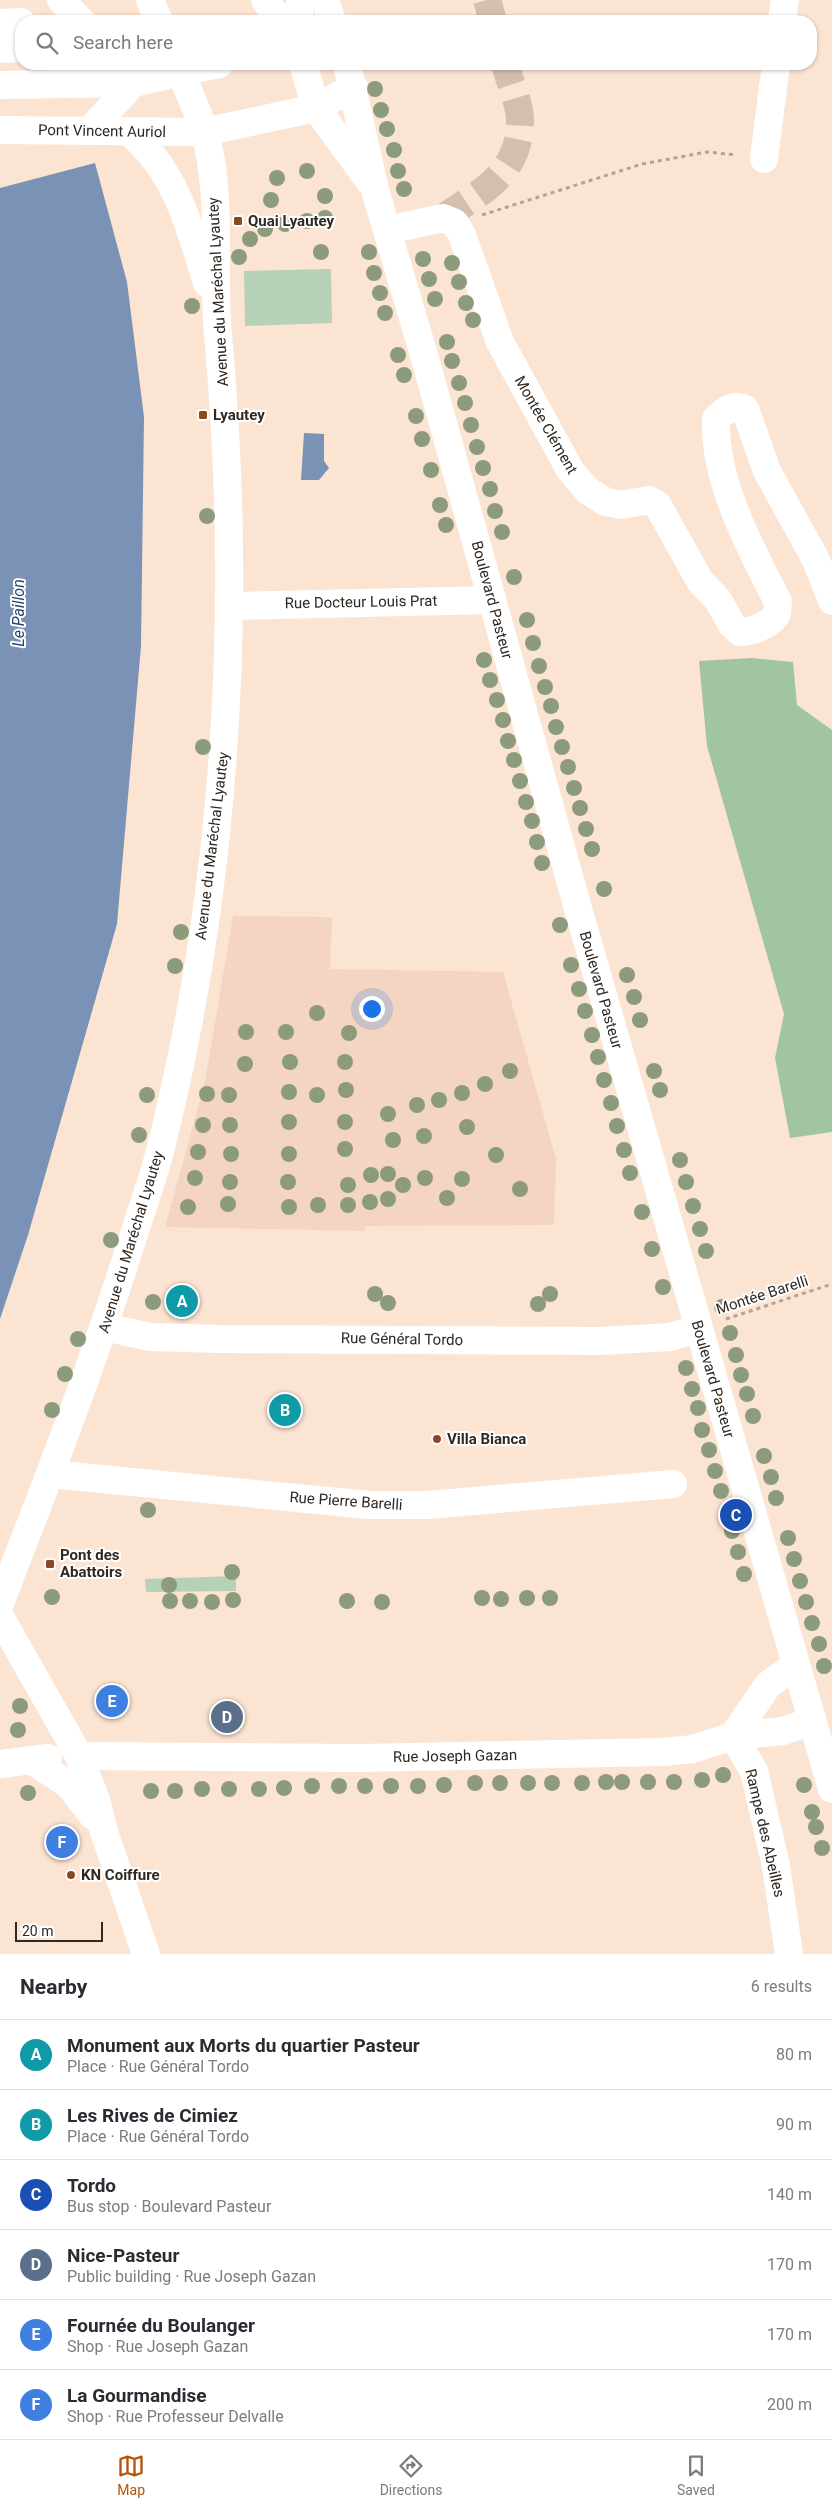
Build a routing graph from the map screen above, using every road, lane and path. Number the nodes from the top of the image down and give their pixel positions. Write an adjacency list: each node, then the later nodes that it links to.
1 (61, 0): 7 (street)
2 (150, 0): 8 (street)
3 (265, 0): 9 (street)
4 (300, 0): 10 (street)
5 (325, 0): 11 (street)
6 (785, 0): 12 (street)
7 (75, 15)
8 (157, 15)
9 (276, 15)
10 (299, 15)
11 (330, 15)
12 (783, 15)
13 (15, 22): 14 (street)
14 (0, 23)
15 (15, 49): 16 (street)
16 (0, 50)
17 (133, 70): 22 (street); 25 (street)
18 (180, 70): 26 (street, Avenue du Maréchal Lyautey)
19 (304, 70): 23 (street, Boulevard Pasteur)
20 (775, 70): 27 (street)
21 (350, 76): 23 (street, Pont Vincent Auriol); 28 (street, Boulevard Pasteur)
22 (0, 86)
23 (316, 108): 26 (street, Pont Vincent Auriol); 28 (street, Boulevard Pasteur)
24 (0, 130): 25 (street, Pont Vincent Auriol)
25 (106, 130): 26 (street, Pont Vincent Auriol); 31 (street)
26 (204, 132): 31 (street, Avenue du Maréchal Lyautey)
27 (764, 159): 29 (path)
28 (375, 190): 30 (street, Boulevard Pasteur)
29 (455, 223): 30 (street); 33 (street, Montée Clément)
30 (388, 230): 32 (street, Boulevard Pasteur)
31 (216, 316): 34 (street, Avenue du Maréchal Lyautey)
32 (492, 600): 34 (street, Rue Docteur Louis Prat); 37 (street, Boulevard Pasteur)
33 (832, 601)
34 (230, 606): 36 (street, Avenue du Maréchal Lyautey)
35 (832, 1284): 37 (path, Montée Barelli)
36 (104, 1327): 37 (street, Rue Général Tordo); 38 (street, Avenue du Maréchal Lyautey)
37 (698, 1328): 42 (street, Boulevard Pasteur)
38 (50, 1474): 39 (street, Rue Pierre Barelli); 40 (street, Avenue du Maréchal Lyautey)
39 (673, 1484)
40 (0, 1603)
41 (0, 1617): 45 (street)
42 (796, 1666): 43 (street, Boulevard Pasteur); 44 (street)
43 (812, 1721): 44 (street); 48 (street, Boulevard Pasteur)
44 (733, 1736): 45 (street, Rue Joseph Gazan); 51 (street, Rampe des Abeilles)
45 (79, 1756): 46 (street, Rue Joseph Gazan); 49 (street)
46 (31, 1760): 47 (street, Rue Joseph Gazan); 49 (street)
47 (0, 1764)
48 (832, 1789)
49 (104, 1832): 50 (street)
50 (146, 1954)
51 (789, 1954)

